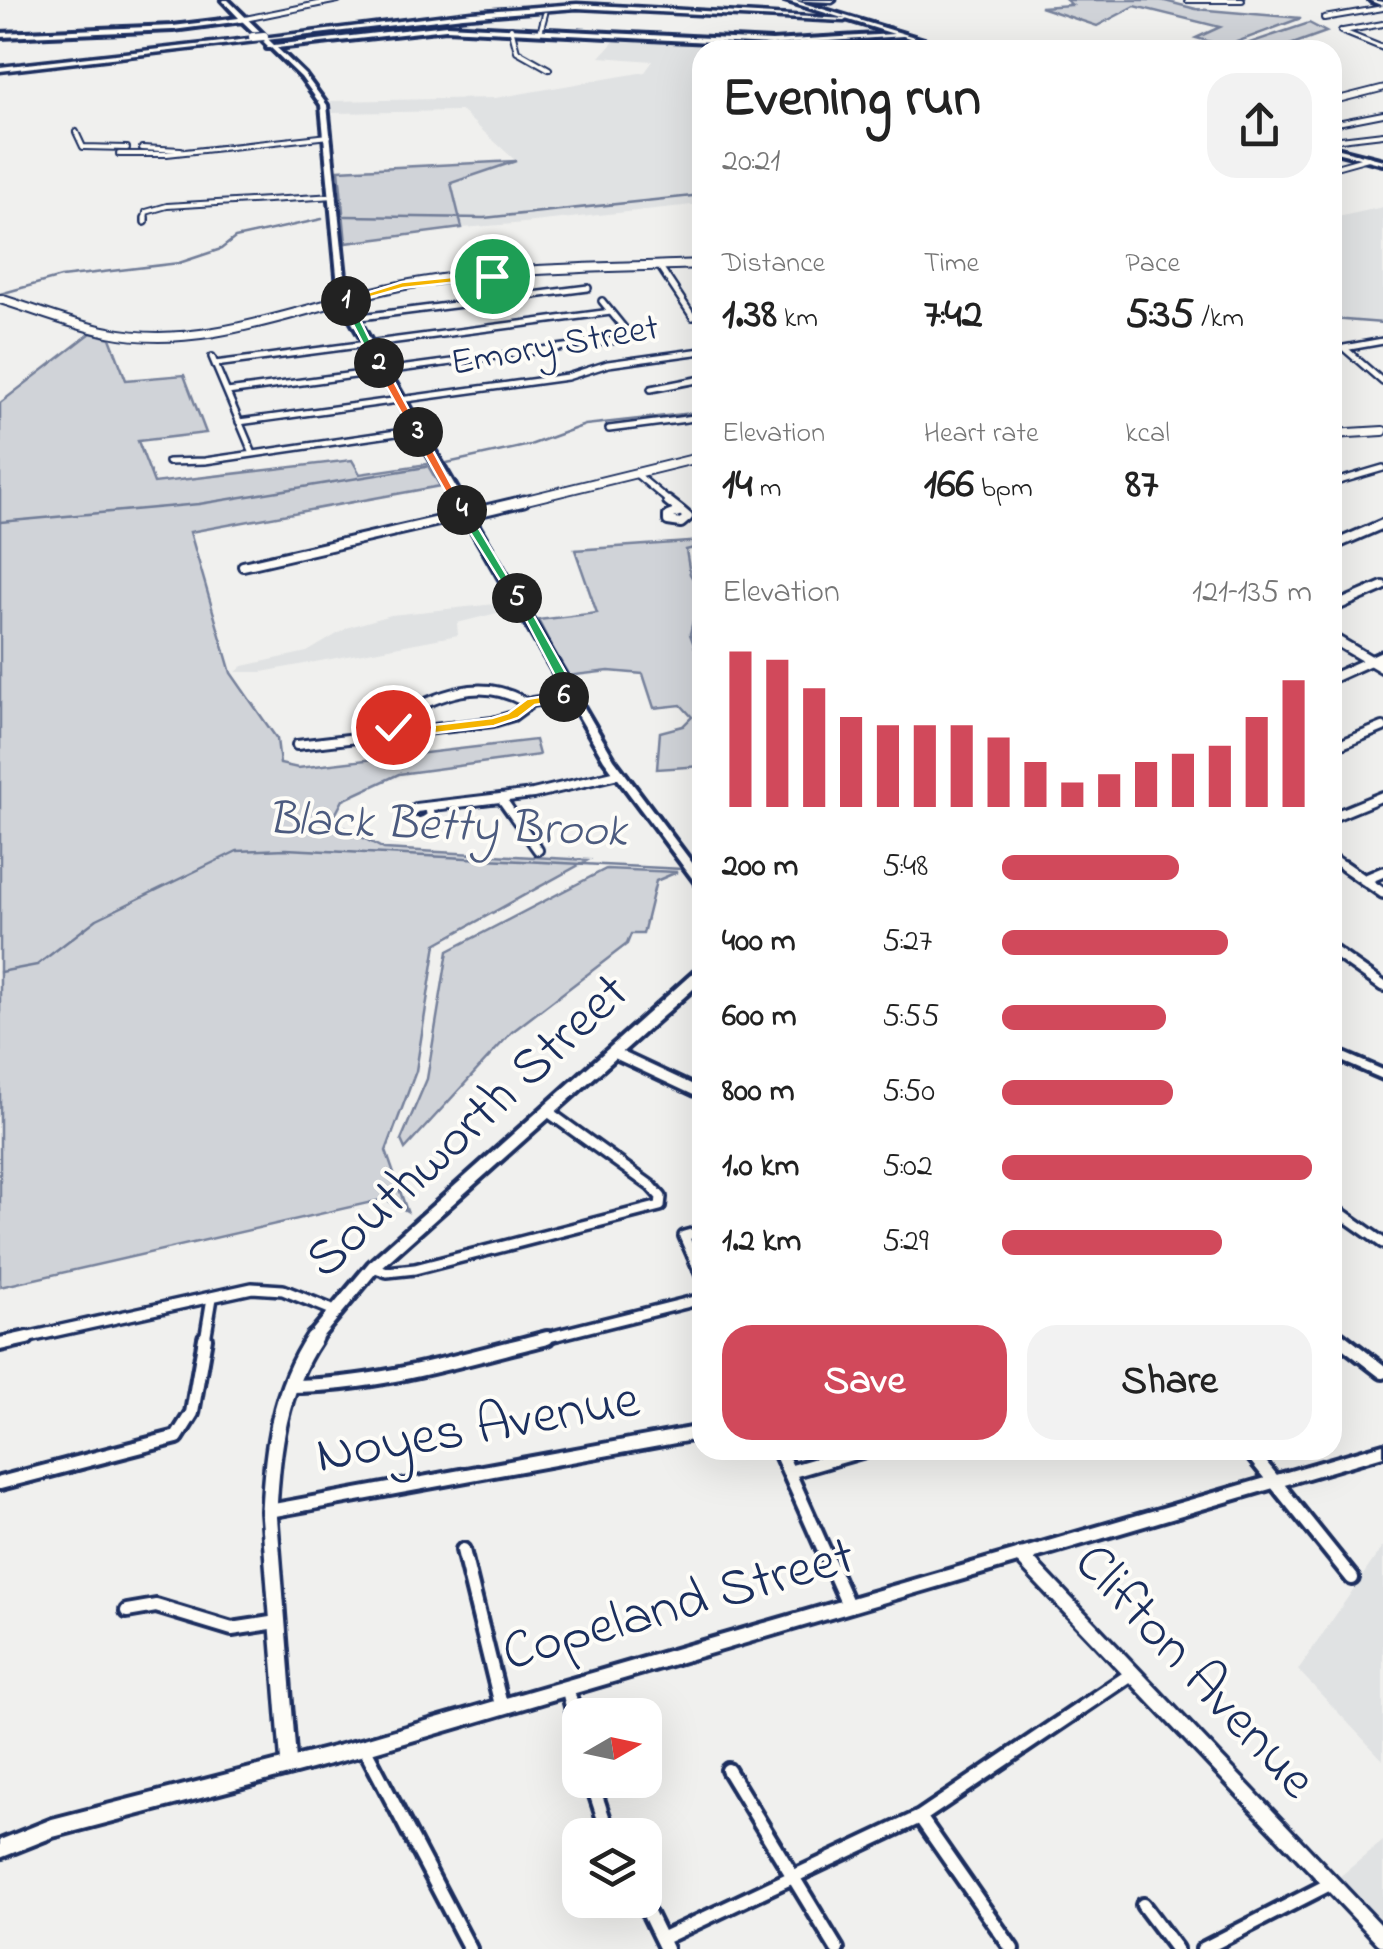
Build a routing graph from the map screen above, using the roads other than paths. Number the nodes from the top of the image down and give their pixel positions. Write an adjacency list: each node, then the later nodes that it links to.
1 (225, 0): 19 (main road)
2 (338, 0): 19 (street)
3 (556, 0): 15 (highway)
4 (572, 0): 15 (highway)
5 (595, 0): 15 (highway)
6 (655, 0): 13 (highway)
7 (785, 0): 8 (highway); 18 (main road)
8 (832, 0)
9 (845, 0): 18 (highway)
10 (1187, 0): 11 (street)
11 (1242, 0)
12 (1373, 0): 14 (main road)
13 (766, 5)
14 (1383, 6): 17 (street)
15 (464, 14): 18 (highway); 25 (highway)
16 (544, 14): 22 (street)
17 (1324, 18)
18 (846, 19): 24 (main road)
19 (240, 20): 23 (main road); 25 (main road)
20 (1383, 24): 29 (street)
21 (511, 28): 22 (main road); 25 (main road); 31 (street)
22 (541, 29): 26 (main road)
23 (0, 34)
24 (902, 35): 27 (main road); 28 (main road)
25 (262, 40): 30 (highway); 38 (main road)
26 (710, 40)
27 (830, 40)
28 (919, 40)
29 (1383, 44)
30 (0, 68)
31 (549, 68)
32 (1383, 88): 33 (street)
33 (1342, 98)
34 (1383, 114): 35 (street)
35 (1342, 122)
36 (76, 132): 40 (street)
37 (1383, 134): 39 (street)
38 (329, 136): 40 (street); 46 (main road)
39 (1342, 139)
40 (184, 151): 42 (street)
41 (1342, 152): 43 (main road)
42 (119, 154)
43 (1368, 158): 44 (main road); 45 (street)
44 (1383, 162)
45 (1342, 165)
46 (334, 196): 47 (street); 52 (main road)
47 (144, 222)
48 (692, 264): 49 (street)
49 (660, 266): 52 (street); 55 (street)
50 (588, 288): 56 (street)
51 (0, 300): 52 (street)
52 (346, 301): 56 (main road)
53 (602, 301): 54 (street)
54 (611, 312): 58 (street); 60 (street)
55 (692, 314)
56 (354, 318): 58 (main road)
57 (1383, 341): 62 (street)
58 (368, 344): 60 (main road); 64 (street)
59 (692, 352): 65 (street, Emory Street)
60 (384, 372): 64 (street); 65 (main road)
61 (692, 380): 63 (street)
62 (1383, 382)
63 (651, 389)
64 (227, 392): 67 (street)
65 (400, 400): 67 (street, Emory Street); 69 (main road)
66 (692, 418): 68 (street)
67 (239, 422): 72 (street)
68 (610, 429)
69 (417, 430): 72 (street); 79 (main road)
70 (1383, 431): 71 (street)
71 (1342, 433)
72 (252, 454): 74 (street)
73 (692, 459): 76 (street)
74 (168, 462)
75 (1383, 468): 77 (street)
76 (635, 472): 78 (street); 79 (street)
77 (1342, 480)
78 (682, 511)
79 (466, 516): 82 (street); 90 (main road)
80 (1383, 524): 81 (street)
81 (1342, 542)
82 (243, 566)
83 (1383, 586): 84 (street)
84 (1342, 604)
85 (1342, 644): 87 (street)
86 (1383, 655): 87 (street)
87 (1371, 661): 88 (street); 89 (street)
88 (1383, 668)
89 (1342, 674)
90 (572, 696): 91 (street); 96 (main road)
91 (526, 704): 93 (street); 93 (street)
92 (1383, 727): 94 (street)
93 (395, 734): 95 (street)
94 (1342, 744)
95 (297, 745)
96 (618, 774): 98 (street); 103 (main road)
97 (1383, 796): 100 (street)
98 (502, 798): 99 (street); 101 (street)
99 (429, 807)
100 (1342, 813)
101 (538, 850)
102 (1342, 865): 105 (street)
103 (692, 870)
104 (1383, 872): 105 (street)
105 (1364, 880): 106 (street)
106 (1383, 893)
107 (1342, 957): 109 (street)
108 (692, 982): 110 (street, Southworth Street)
109 (1383, 986)
110 (612, 1052): 113 (street); 114 (street, Southworth Street)
111 (1342, 1057): 112 (main road)
112 (1383, 1075)
113 (692, 1089)
114 (547, 1111): 119 (street, Southworth Street); 119 (street)
115 (1342, 1215): 117 (street)
116 (692, 1234): 118 (street)
117 (1383, 1244)
118 (692, 1254)
119 (372, 1266): 122 (street, Southworth Street)
120 (212, 1298): 122 (street); 124 (street); 133 (street)
121 (692, 1302): 126 (street)
122 (330, 1309): 126 (street, Southworth Street)
123 (1342, 1341): 125 (street)
124 (0, 1344)
125 (1383, 1372)
126 (287, 1386): 135 (street, Southworth Street)
127 (692, 1434): 135 (street, Noyes Avenue)
128 (1383, 1450): 134 (main road, Copeland Street)
129 (784, 1460): 132 (street)
130 (831, 1460): 132 (street)
131 (1257, 1460): 134 (street)
132 (789, 1472): 139 (street)
133 (0, 1482)
134 (1275, 1482): 137 (main road, Copeland Street); 138 (street)
135 (268, 1511): 141 (street, Southworth Street)
136 (463, 1550): 145 (street)
137 (1021, 1556): 139 (main road, Copeland Street); 142 (street, Clifton Avenue)
138 (1352, 1578)
139 (848, 1606): 143 (main road, Copeland Street)
140 (127, 1611): 141 (street)
141 (277, 1622): 147 (street, Southworth Street)
142 (1130, 1675): 149 (street); 152 (street, Clifton Avenue)
143 (567, 1687): 144 (street); 145 (main road, Copeland Street)
144 (570, 1698)
145 (501, 1706): 146 (main road, Copeland Street)
146 (364, 1747): 147 (main road, Copeland Street); 157 (street)
147 (288, 1767): 150 (main road, Copeland Street)
148 (728, 1770): 151 (street)
149 (920, 1817): 151 (street); 159 (street)
150 (0, 1849)
151 (792, 1876): 156 (street); 158 (street)
152 (1330, 1884): 155 (street, Clifton Avenue); 161 (street)
153 (1143, 1905): 160 (street)
154 (651, 1918): 156 (street)
155 (1383, 1938)
156 (664, 1944)
157 (470, 1949)
158 (837, 1949)
159 (1012, 1949)
160 (1176, 1949)
161 (1204, 1949)

